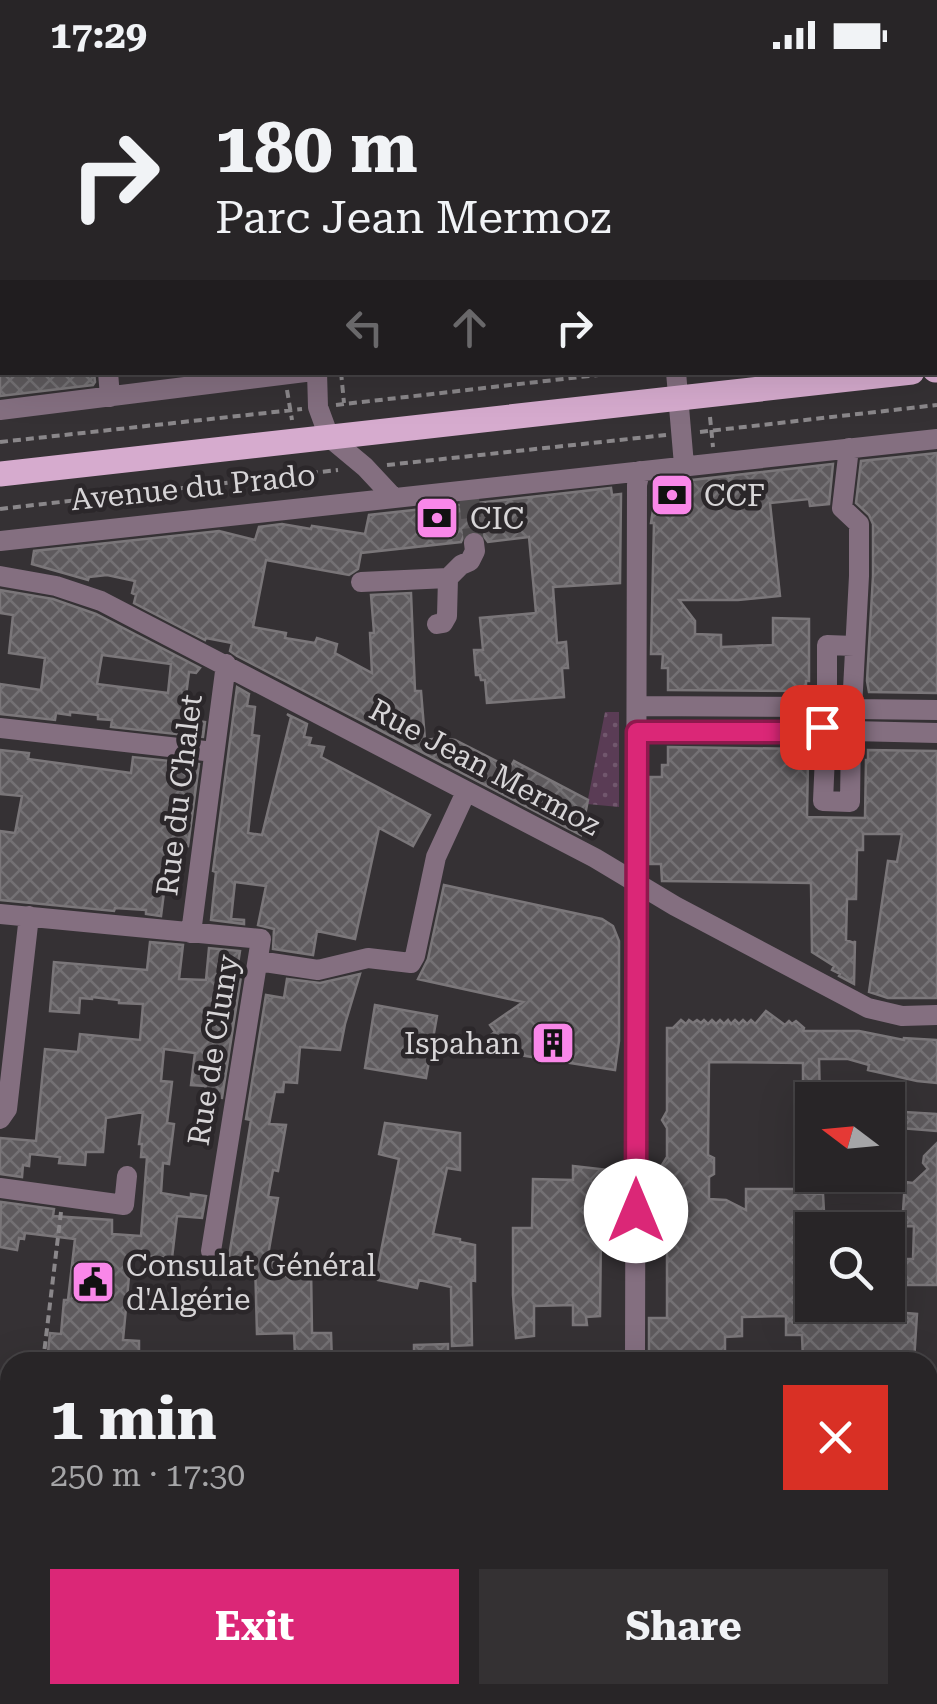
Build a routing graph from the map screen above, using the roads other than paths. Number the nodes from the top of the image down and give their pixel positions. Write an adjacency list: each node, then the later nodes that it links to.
1 (108, 375): 6 (street)
2 (282, 375): 6 (street)
3 (318, 375): 8 (street)
4 (858, 375): 5 (main road, Avenue du Prado)
5 (678, 385): 8 (main road, Avenue du Prado); 11 (street)
6 (110, 397): 7 (street)
7 (0, 410)
8 (329, 437): 13 (main road, Avenue du Prado); 14 (street, Avenue du Prado)
9 (937, 438): 10 (street, Avenue du Prado)
10 (850, 448): 11 (street, Avenue du Prado); 21 (street)
11 (684, 465): 12 (street, Avenue du Prado)
12 (640, 471): 14 (street, Avenue du Prado); 23 (street)
13 (0, 474)
14 (393, 498): 15 (street, Avenue du Prado)
15 (0, 541)
16 (474, 543): 18 (street)
17 (0, 576): 22 (street, Rue Jean Mermoz)
18 (448, 578): 19 (street); 20 (street)
19 (361, 582)
20 (437, 624)
21 (854, 646): 24 (street); 25 (street)
22 (226, 664): 32 (street, Rue du Chalet); 33 (street, Rue Jean Mermoz)
23 (637, 706): 24 (street); 28 (street)
24 (826, 706): 25 (street); 29 (street)
25 (852, 708): 26 (street); 30 (street)
26 (937, 710)
27 (0, 728): 32 (street)
28 (637, 732): 29 (street); 34 (street)
29 (825, 732): 30 (street); 30 (street)
30 (852, 732): 31 (street)
31 (937, 733)
32 (214, 752): 37 (street, Rue du Chalet)
33 (466, 792): 34 (street, Rue Jean Mermoz); 38 (street)
34 (636, 883): 39 (street, Rue Jean Mermoz); 44 (street)
35 (0, 914): 36 (street, Rue de Cluny)
36 (29, 916): 37 (street, Rue de Cluny); 40 (street)
37 (191, 933): 38 (street, Rue de Cluny)
38 (258, 961): 43 (street, Rue de Cluny)
39 (937, 1015)
40 (0, 1119)
41 (126, 1176): 42 (street)
42 (0, 1188)
43 (212, 1251)
44 (635, 1352)

